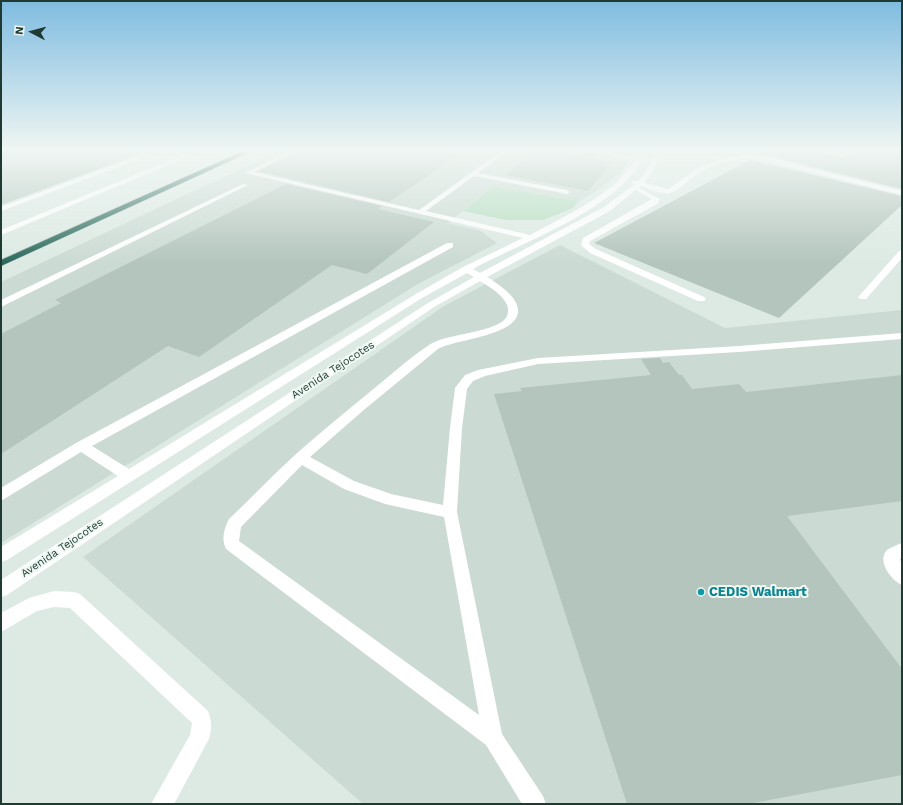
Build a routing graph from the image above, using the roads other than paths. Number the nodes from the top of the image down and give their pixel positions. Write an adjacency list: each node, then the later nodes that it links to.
1 (56, 189): 18 (street)
2 (98, 189): 20 (street)
3 (108, 189): 21 (street)
4 (156, 189): 25 (highway)
5 (162, 189): 26 (highway)
6 (238, 189): 31 (street)
7 (317, 189): 19 (street)
8 (453, 189): 19 (street)
9 (549, 189): 16 (street)
10 (613, 189): 22 (street, Avenida Tejocotes)
11 (634, 189): 28 (street, Avenida Tejocotes)
12 (641, 189): 30 (street)
13 (652, 189): 14 (street)
14 (673, 189)
15 (885, 189): 17 (street)
16 (567, 192)
17 (902, 193)
18 (1, 209)
19 (420, 212): 22 (street)
20 (1, 228)
21 (1, 233)
22 (530, 237): 27 (street, Avenida Tejocotes)
23 (450, 245): 33 (street)
24 (902, 253): 29 (street)
25 (1, 255)
26 (1, 263)
27 (466, 269): 28 (street); 35 (street, Avenida Tejocotes)
28 (480, 277): 34 (street); 41 (street, Avenida Tejocotes)
29 (863, 297)
30 (701, 299)
31 (1, 304)
32 (902, 336): 37 (street)
33 (81, 446): 35 (street); 36 (street)
34 (300, 458): 37 (street); 43 (street)
35 (129, 476): 39 (street, Avenida Tejocotes)
36 (1, 495)
37 (450, 512): 43 (street)
38 (902, 550): 40 (street)
39 (1, 555)
40 (902, 577)
41 (1, 589)
42 (2, 621): 44 (street)
43 (493, 738): 45 (street)
44 (162, 804)
45 (535, 804)

